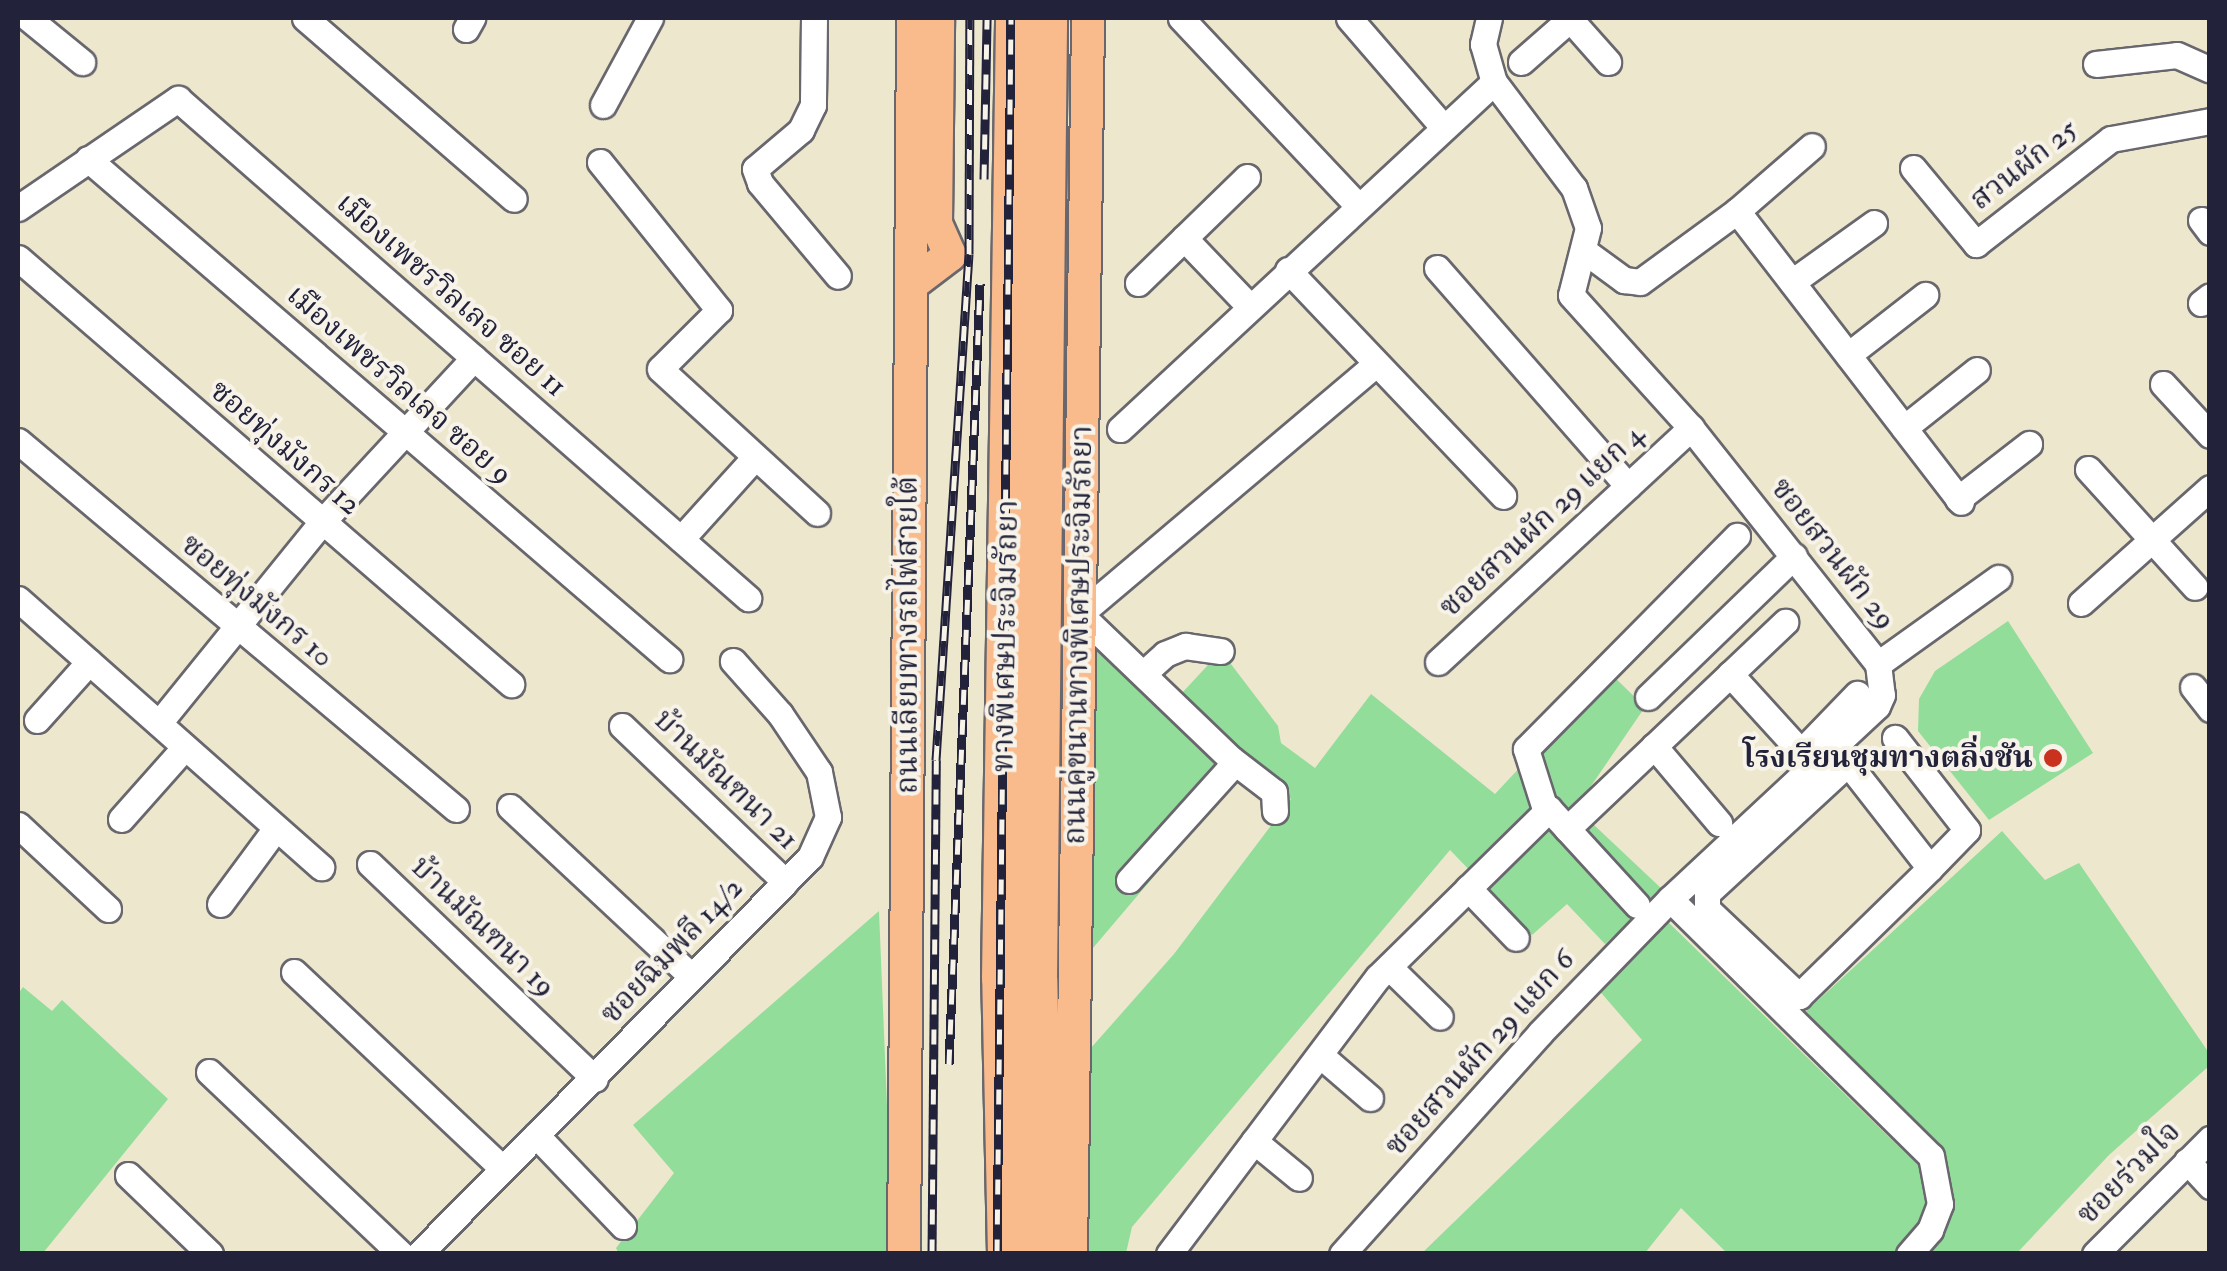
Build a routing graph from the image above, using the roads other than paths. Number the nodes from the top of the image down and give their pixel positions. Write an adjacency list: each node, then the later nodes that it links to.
1 (28, 18): 15 (street)
2 (305, 18): 29 (street)
3 (650, 18): 21 (street)
4 (814, 18): 39 (street)
5 (912, 18): 42 (main road, ถนนเลียบทางรถไฟสายใต้)
6 (938, 18): 42 (main road)
7 (1015, 18): 139 (highway, ทางพิเศษประจิมรัถยา)
8 (1048, 18): 140 (highway, ทางพิเศษประจิมรัถยา)
9 (1064, 18): 43 (main road)
10 (1088, 18): 43 (main road, ถนนคู่ขนานทางพิเศษประจิมรัถยา)
11 (1180, 18): 30 (street)
12 (1349, 18): 23 (street)
13 (1489, 18): 20 (street, ซอยสวนผัก 29)
14 (1569, 18): 16 (street); 17 (street)
15 (82, 62)
16 (1521, 62)
17 (1608, 62)
18 (2096, 64): 19 (street)
19 (2210, 70)
20 (1494, 82): 23 (street); 35 (street, ซอยสวนผัก 29)
21 (603, 105)
22 (2210, 121): 27 (street, สวนผัก 25)
23 (1444, 128): 30 (street)
24 (1812, 146): 32 (street)
25 (88, 159): 31 (street); 47 (street, เมืองเพชรวิลเลจ ซอย 11); 54 (street, เมืองเพชรวิลเลจ ซอย 9)
26 (600, 162): 58 (street)
27 (1913, 168)
28 (1248, 177): 34 (street)
29 (514, 199)
30 (1358, 206): 38 (street)
31 (18, 208)
32 (1737, 210): 35 (street); 40 (street)
33 (1874, 223): 40 (street)
34 (1184, 238): 41 (street); 45 (street)
35 (1583, 250): 51 (street, ซอยสวนผัก 29)
36 (18, 258): 64 (street, ซอยทุ่งมังกร 12)
37 (1437, 268): 60 (street)
38 (1288, 270): 45 (street); 48 (street)
39 (838, 276)
40 (1792, 282): 46 (street)
41 (1138, 283)
42 (912, 284): 138 (main road, ถนนเลียบทางรถไฟสายใต้)
43 (1083, 292): 74 (main road, ถนนคู่ขนานทางพิเศษประจิมรัถยา)
44 (1925, 295): 46 (street)
45 (1250, 306): 53 (street)
46 (1848, 355): 52 (street)
47 (474, 358): 54 (street); 66 (street, เมืองเพชรวิลเลจ ซอย 11)
48 (1375, 365): 62 (street); 74 (street)
49 (1977, 370): 52 (street)
50 (2163, 384): 55 (street)
51 (1691, 428): 60 (street, ซอยสวนผัก 29 แยก 4); 68 (street, ซอยสวนผัก 29)
52 (1904, 428): 57 (street)
53 (1120, 430)
54 (404, 434): 64 (street); 78 (street, เมืองเพชรวิลเลจ ซอย 9)
55 (2210, 435)
56 (18, 441): 76 (street, ซอยทุ่งมังกร 10)
57 (2029, 444)
58 (755, 457): 63 (street); 66 (street)
59 (2088, 469): 67 (street)
60 (1628, 486): 81 (street, ซอยสวนผัก 29 แยก 4)
61 (2210, 488): 67 (street)
62 (1503, 496)
63 (816, 514)
64 (321, 523): 76 (street); 85 (street, ซอยทุ่งมังกร 12)
65 (1738, 536): 101 (street)
66 (682, 539): 71 (street, เมืองเพชรวิลเลจ ซอย 11)
67 (2152, 540): 70 (street); 73 (street)
68 (1794, 556): 82 (street, ซอยสวนผัก 29); 88 (street)
69 (1998, 578): 82 (street)
70 (2195, 588)
71 (748, 598)
72 (18, 599): 79 (street)
73 (2081, 603)
74 (1080, 614): 83 (street); 141 (main road, ถนนคู่ขนานทางพิเศษประจิมรัถยา)
75 (1785, 622): 84 (street)
76 (236, 628): 91 (street); 99 (street, ซอยทุ่งมังกร 10)
77 (1222, 651): 83 (street)
78 (669, 659)
79 (89, 662): 90 (street); 91 (street)
80 (732, 662): 111 (street, ซอยฉิมพลี 14/2)
81 (1438, 662)
82 (1878, 664): 96 (street, ซอยสวนผัก 29)
83 (1144, 673): 97 (street)
84 (1730, 674): 87 (street); 94 (street)
85 (512, 684)
86 (2193, 686): 89 (street)
87 (1857, 694)
88 (1648, 697)
89 (2210, 709)
90 (38, 720)
91 (159, 723): 95 (street)
92 (622, 726): 111 (street, บ้านมัณฑนา 21)
93 (1895, 738): 109 (street)
94 (1654, 746): 103 (street); 106 (street)
95 (185, 747): 102 (street); 105 (street)
96 (1841, 754): 109 (street); 109 (street); 113 (street, ซอยสวนผัก 29)
97 (1232, 759): 100 (street); 110 (street)
98 (510, 807): 120 (street)
99 (456, 809)
100 (1276, 811)
101 (1546, 812): 106 (street); 112 (street)
102 (121, 819)
103 (1719, 823)
104 (18, 826): 116 (street)
105 (276, 828): 108 (street); 114 (street)
106 (1568, 829): 115 (street)
107 (370, 864): 124 (street, บ้านมัณฑนา 19)
108 (322, 867)
109 (1930, 868)
110 (1129, 880)
111 (785, 882): 120 (street, ซอยฉิมพลี 14/2)
112 (1468, 888): 117 (street); 118 (street)
113 (1670, 898): 143 (street, ซอยสวนผัก 29 แยก 6); 144 (street)
114 (220, 904)
115 (1637, 905)
116 (108, 909)
117 (1516, 938)
118 (1389, 966): 121 (street); 122 (street)
119 (294, 972): 130 (street)
120 (690, 975): 124 (street, ซอยฉิมพลี 14/2)
121 (1440, 1017)
122 (1320, 1055): 125 (street); 128 (street)
123 (209, 1072): 136 (street)
124 (595, 1079): 126 (street, ซอยฉิมพลี 14/2)
125 (1370, 1098)
126 (536, 1135): 130 (street, ซอยฉิมพลี 14/2); 134 (street)
127 (2210, 1139): 129 (street, ซอยร่วมใจ)
128 (1254, 1141): 132 (street); 142 (street)
129 (2187, 1162): 133 (street); 145 (street, ซอยร่วมใจ)
130 (502, 1168): 137 (street, ซอยฉิมพลี 14/2)
131 (128, 1175): 135 (street)
132 (1299, 1178)
133 (2210, 1186)
134 (624, 1226)
135 (210, 1254)
136 (401, 1254)
137 (418, 1254)
138 (904, 1254)
139 (1007, 1254)
140 (1044, 1254)
141 (1071, 1254)
142 (1169, 1254)
143 (1342, 1254)
144 (1909, 1254)
145 (2095, 1254)

